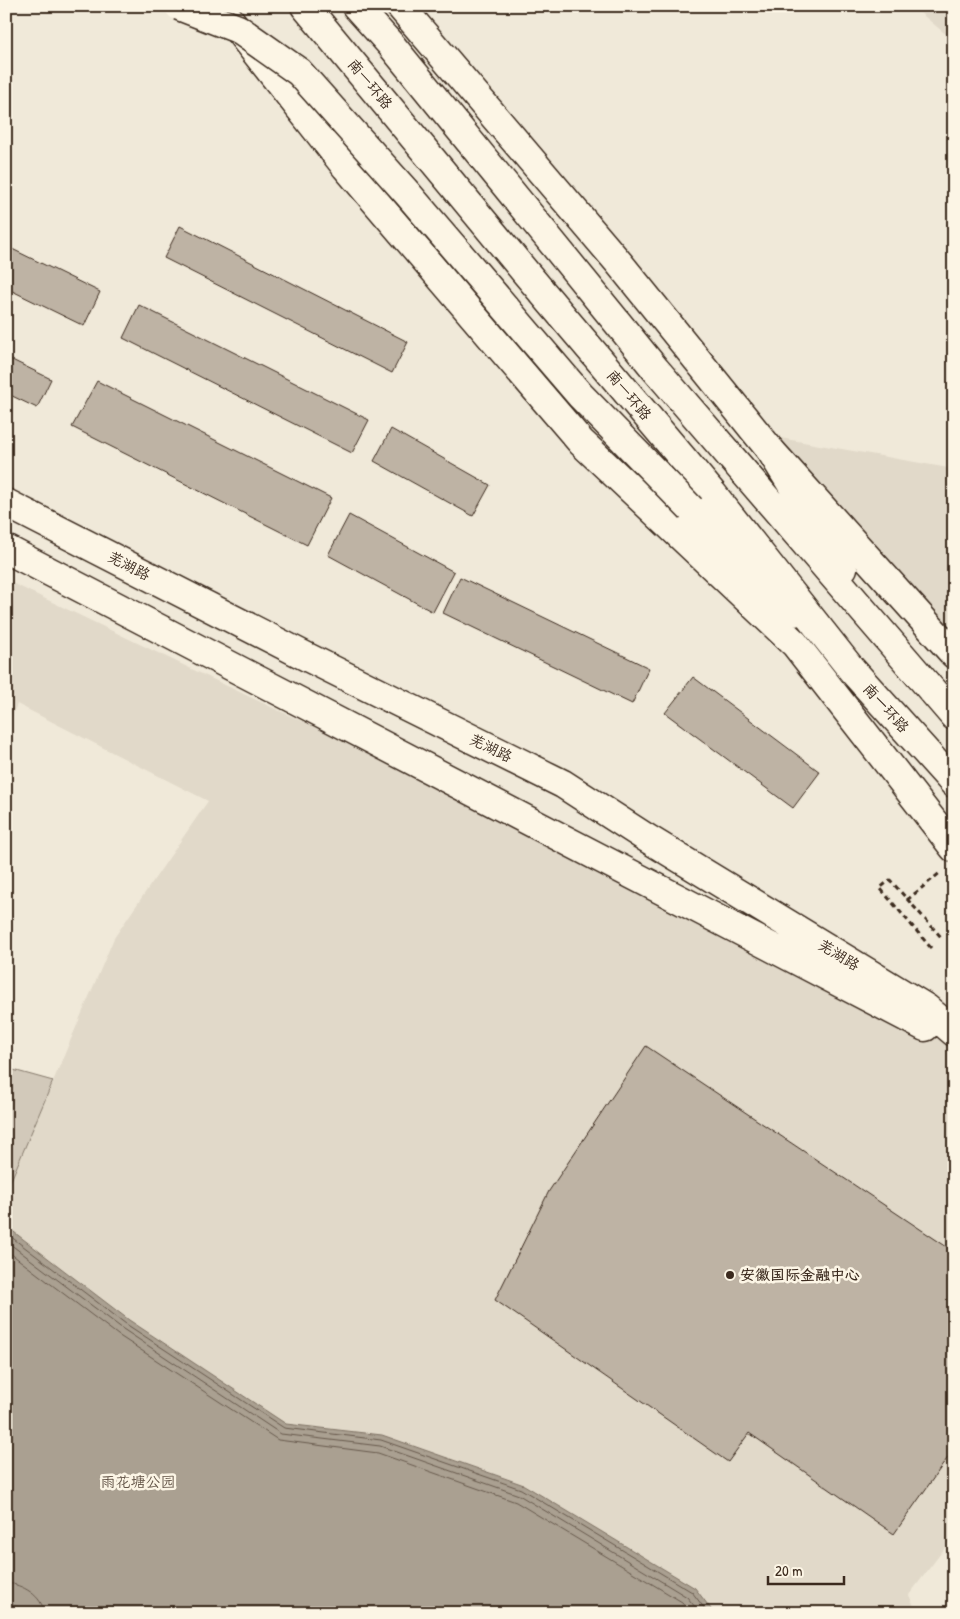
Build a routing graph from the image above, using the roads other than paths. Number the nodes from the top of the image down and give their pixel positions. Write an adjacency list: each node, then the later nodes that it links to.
1 (179, 6): 11 (main road, bridge)
2 (219, 6): 14 (main road)
3 (305, 6): 11 (main road, 南一环路)
4 (356, 6): 9 (main road)
5 (400, 6): 6 (main road)
6 (771, 451): 9 (main road); 10 (main road)
7 (6, 503): 16 (main road, 芜湖路)
8 (6, 549): 17 (main road, 芜湖路)
9 (886, 637): 12 (main road)
10 (954, 654)
11 (852, 670): 13 (main road, 南一环路); 14 (main road)
12 (954, 716)
13 (954, 783)
14 (935, 826): 15 (main road)
15 (950, 857)
16 (954, 1032)
17 (954, 1042)

